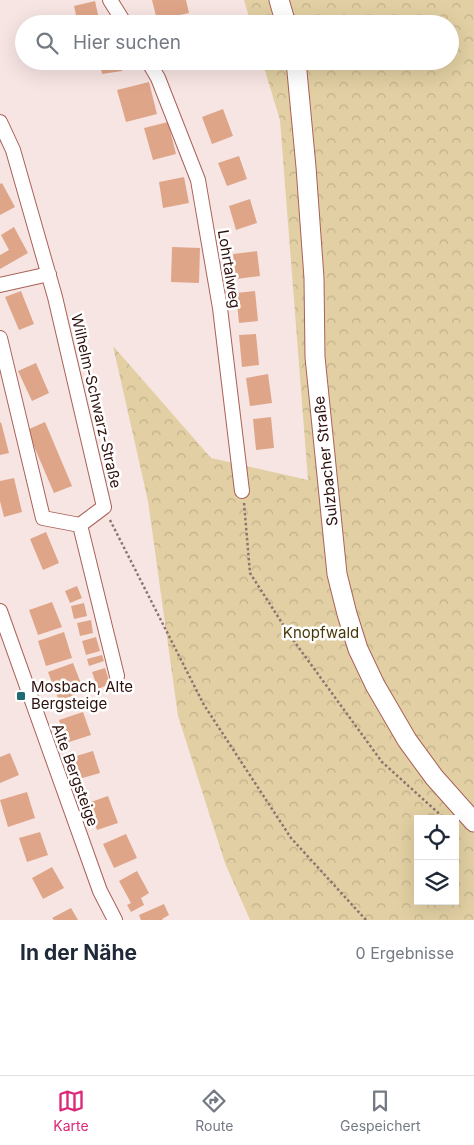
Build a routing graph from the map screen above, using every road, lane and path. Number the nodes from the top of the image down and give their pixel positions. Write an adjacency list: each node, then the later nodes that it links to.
1 (110, 0): 3 (street)
2 (279, 0): 4 (main road)
3 (119, 15)
4 (283, 15)
5 (153, 70): 11 (street, Lohrtalweg)
6 (297, 70): 17 (main road, Sulzbacher Straße)
7 (0, 122): 8 (street, Wilhelm-Schwarz-Straße)
8 (49, 274): 9 (street); 12 (street, Wilhelm-Schwarz-Straße)
9 (0, 286)
10 (0, 338): 13 (street)
11 (242, 491): 16 (path)
12 (104, 507): 13 (street, Wilhelm-Schwarz-Straße); 19 (path)
13 (80, 525): 15 (street)
14 (0, 611): 18 (street, Alte Bergsteige)
15 (117, 676)
16 (441, 815)
17 (474, 822)
18 (115, 920)
19 (366, 920)

